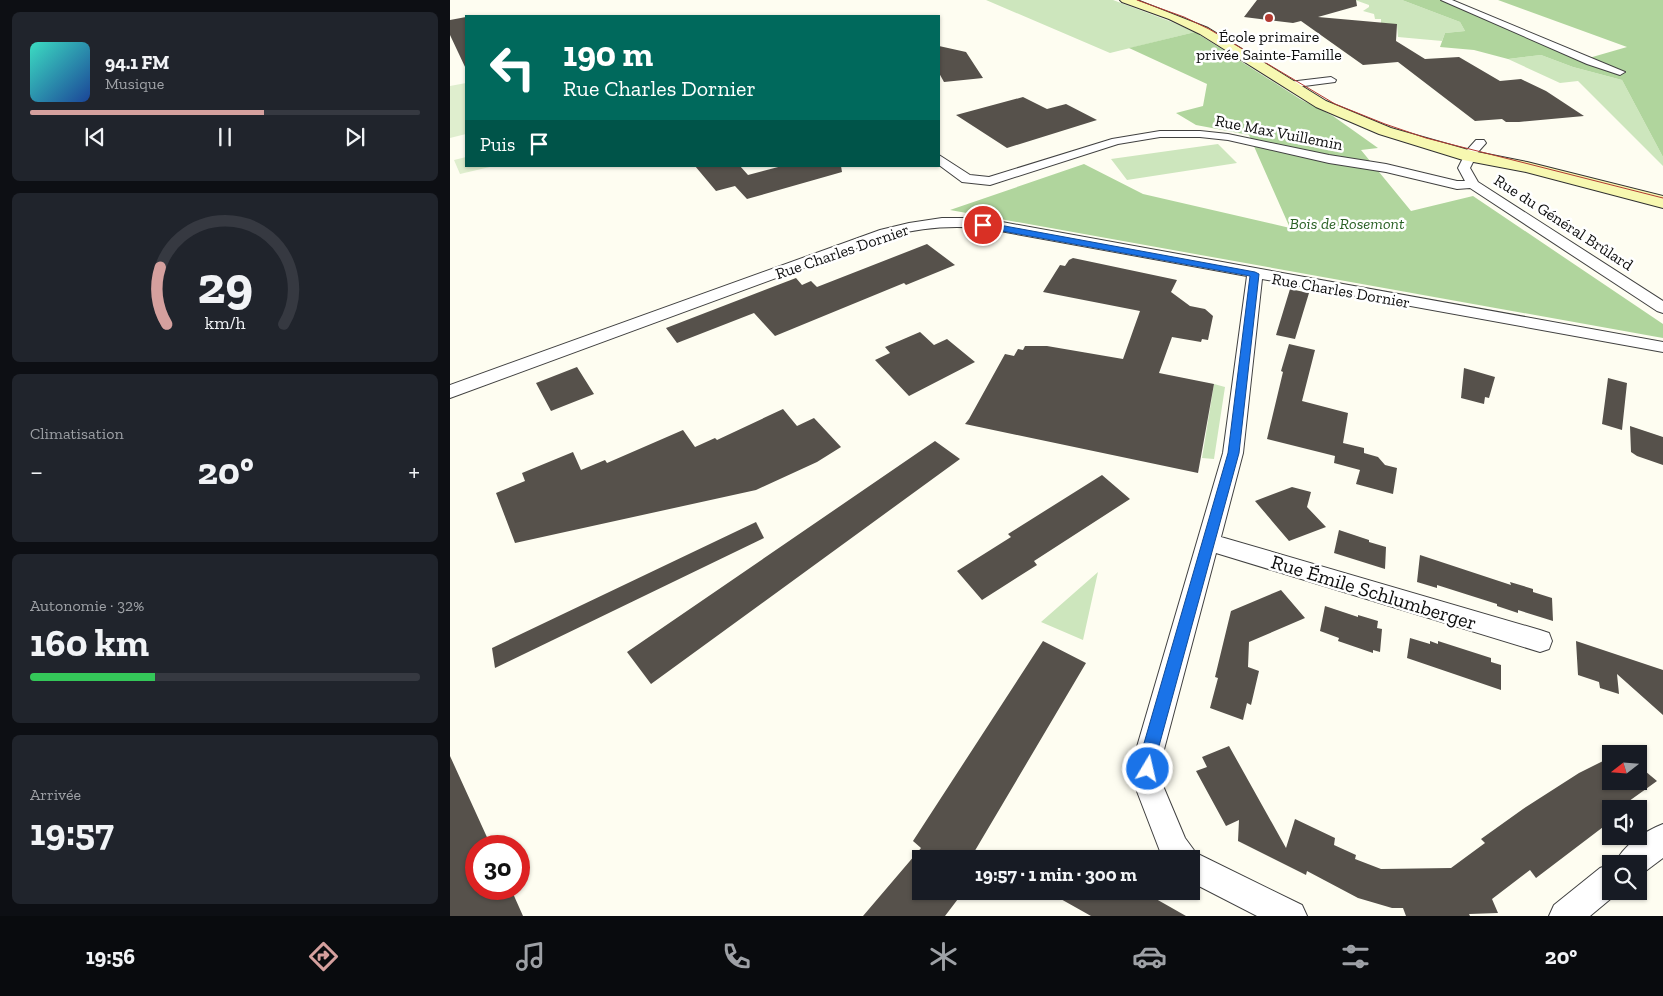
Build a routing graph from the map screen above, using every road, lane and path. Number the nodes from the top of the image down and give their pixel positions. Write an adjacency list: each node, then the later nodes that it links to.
1 (1126, 0): 6 (main road)
2 (1155, 0): 5 (main road)
3 (1445, 0): 4 (street)
4 (1620, 72)
5 (1313, 82): 6 (street); 7 (main road)
6 (1289, 85): 9 (main road)
7 (1332, 86)
8 (1347, 99): 9 (main road)
9 (1467, 144): 11 (street, Rue du Général Brûlard); 12 (main road); 13 (main road)
10 (940, 160): 11 (street, Rue Max Vuillemin)
11 (1473, 184): 15 (street, Rue du Général Brûlard)
12 (1663, 189)
13 (1663, 202)
14 (1255, 274): 16 (street, Rue Charles Dornier); 17 (street, Rue Charles Dornier); 18 (street)
15 (1663, 308)
16 (1663, 347)
17 (450, 392)
18 (1209, 542): 19 (street, Rue Émile Schlumberger); 21 (street)
19 (1540, 641)
20 (1663, 839): 22 (street)
21 (1175, 850)
22 (1642, 855)
23 (1200, 870): 25 (street)
24 (1602, 885): 26 (street)
25 (1291, 916)
26 (1565, 916)

